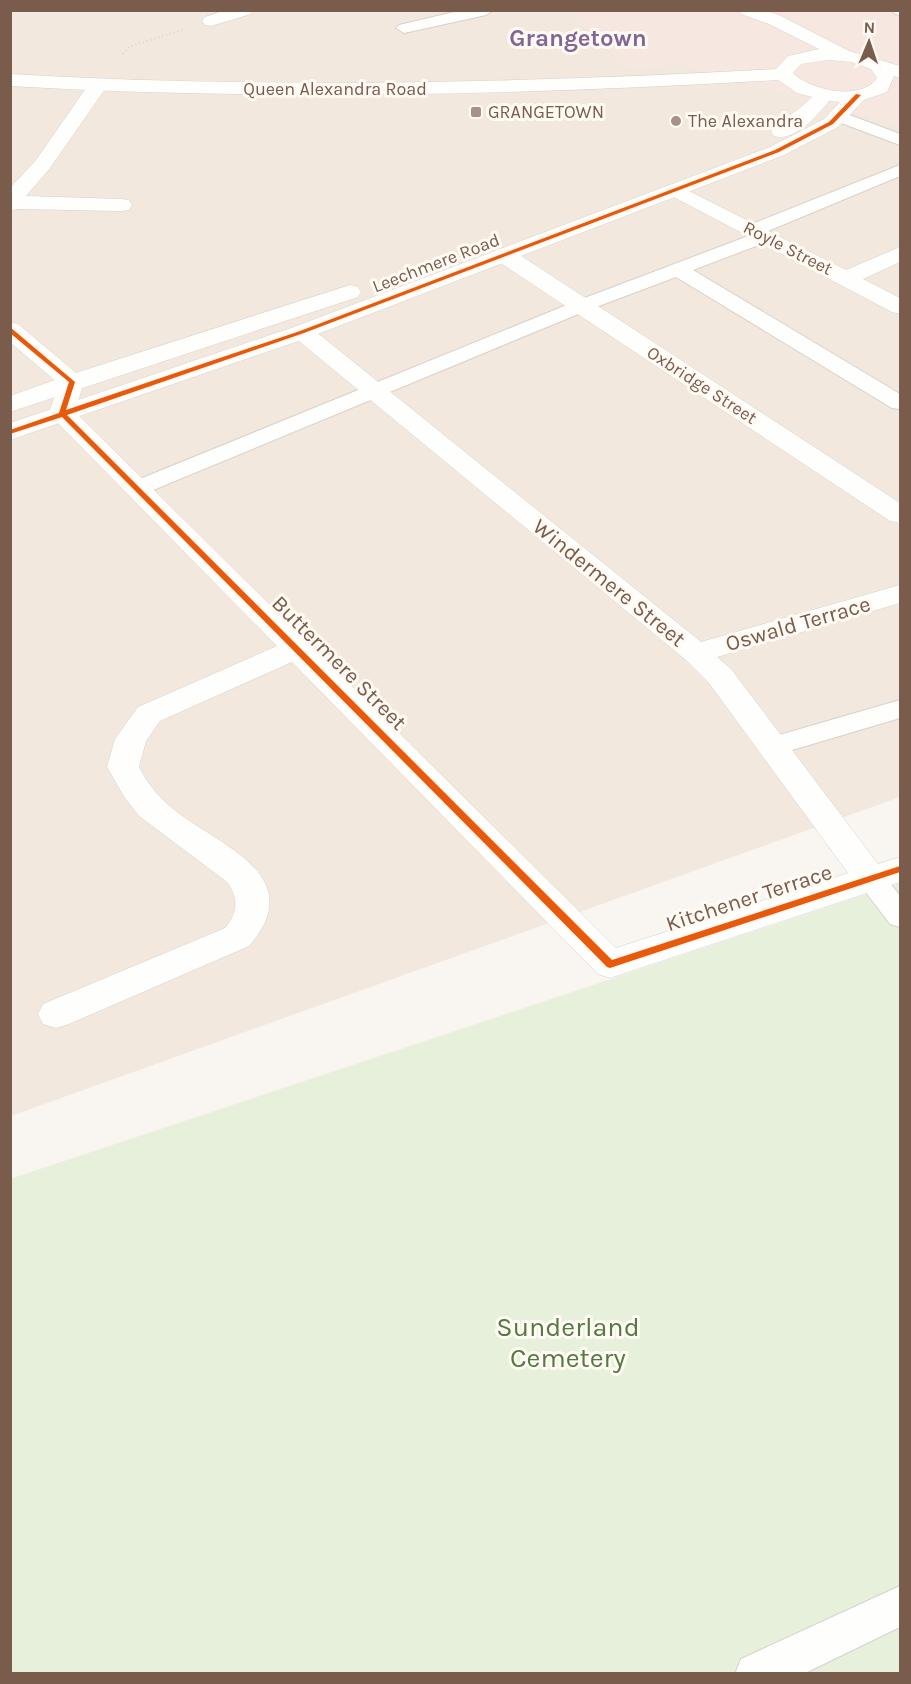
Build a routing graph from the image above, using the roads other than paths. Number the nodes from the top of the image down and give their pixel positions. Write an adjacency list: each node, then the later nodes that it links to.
1 (245, 10): 5 (street)
2 (486, 10): 6 (lane)
3 (738, 10): 8 (street)
4 (747, 10): 7 (street)
5 (212, 21)
6 (404, 28)
7 (846, 55): 8 (street); 9 (street)
8 (785, 61): 11 (street, Queen Alexandra Road); 12 (street)
9 (891, 77): 13 (street)
10 (10, 80): 11 (street, Queen Alexandra Road)
11 (98, 85): 18 (street)
12 (824, 95): 13 (street); 29 (street, Leechmere Road)
13 (858, 95): 14 (street, Leechmere Road)
14 (839, 116): 15 (lane); 17 (street, Leechmere Road)
15 (900, 140)
16 (900, 170): 20 (lane)
17 (675, 190): 20 (street, Royle Street); 22 (street, Leechmere Road)
18 (14, 195): 19 (street)
19 (121, 205)
20 (759, 233): 23 (lane); 24 (street, Royle Street)
21 (900, 254): 24 (street)
22 (504, 255): 25 (street, Oxbridge Street); 28 (street, Leechmere Road)
23 (677, 269): 25 (lane); 31 (lane)
24 (847, 278): 26 (street, Royle Street)
25 (581, 306): 30 (lane); 36 (street, Oxbridge Street)
26 (900, 307)
27 (10, 329): 29 (street)
28 (302, 333): 30 (street, Windermere Street); 33 (street, Leechmere Road)
29 (72, 382): 32 (street, Leechmere Road); 33 (street)
30 (375, 393): 35 (lane); 39 (street, Windermere Street)
31 (900, 403)
32 (10, 405)
33 (62, 413): 34 (street, Leechmere Road); 35 (street, Buttermere Street)
34 (10, 432)
35 (138, 488): 38 (street, Buttermere Street)
36 (900, 515)
37 (900, 594): 39 (street, Oswald Terrace)
38 (297, 649): 44 (street, Buttermere Street); 45 (street)
39 (696, 654): 41 (street, Windermere Street)
40 (900, 709): 41 (lane)
41 (772, 747): 42 (street, Windermere Street)
42 (885, 873): 43 (lane); 44 (street, Kitchener Terrace)
43 (900, 916)
44 (610, 964)
45 (56, 1014)
46 (900, 1606): 47 (lane)
47 (756, 1674)

